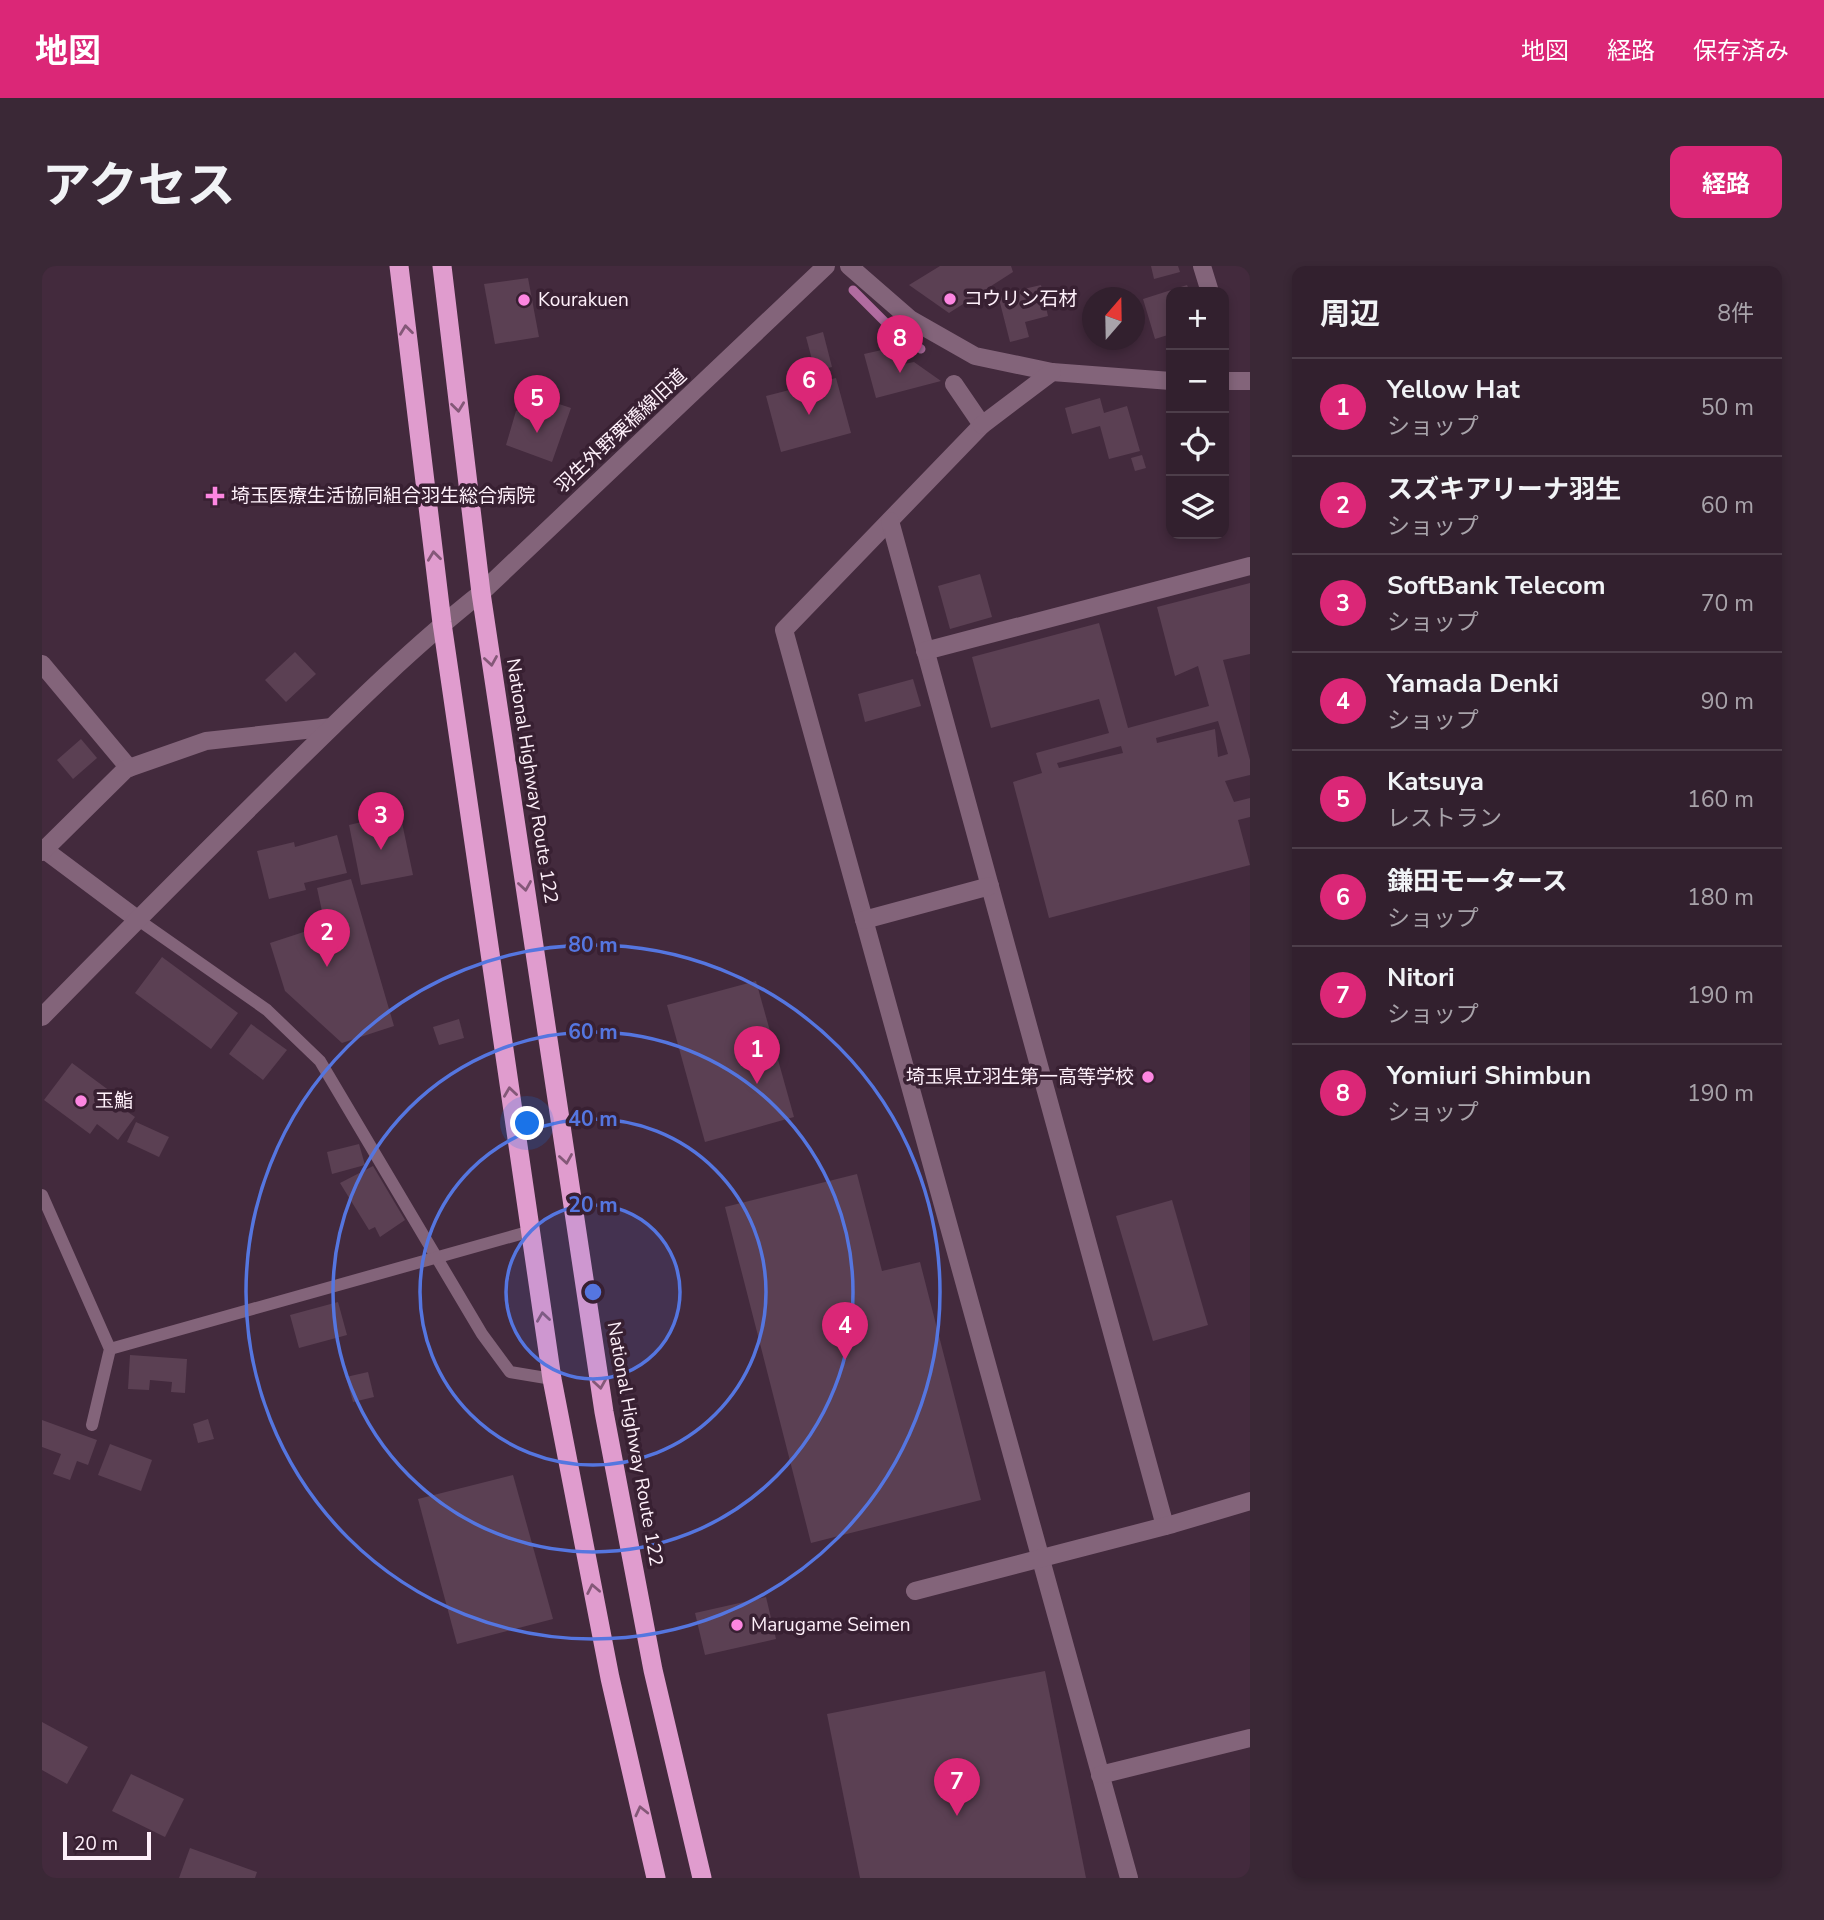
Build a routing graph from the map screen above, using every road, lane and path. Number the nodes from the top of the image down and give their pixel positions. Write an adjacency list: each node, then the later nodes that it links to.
1 (398, 266): 16 (highway, one-way to 1)
2 (442, 266): 15 (highway, National Highway Route 122, one-way to 15)
3 (826, 266): 15 (street, 羽生外野栗橋線旧道)
4 (849, 266): 7 (street)
5 (1202, 266): 6 (street)
6 (1208, 287)
7 (1052, 372): 10 (street); 12 (street)
8 (1229, 381): 9 (street)
9 (1250, 381)
10 (1166, 382)
11 (954, 384): 12 (street)
12 (982, 425): 13 (street)
13 (890, 521): 17 (street); 24 (street)
14 (1250, 566): 17 (street)
15 (481, 593): 16 (street, 羽生外野栗橋線旧道); 39 (highway, National Highway Route 122, one-way to 39)
16 (442, 624): 19 (street, 羽生外野栗橋線旧道); 27 (highway, one-way to 16)
17 (925, 651): 22 (street)
18 (42, 664): 20 (street)
19 (332, 727): 20 (street); 23 (street, 羽生外野栗橋線旧道)
20 (129, 768): 21 (street)
21 (43, 850): 23 (street)
22 (990, 886): 24 (street); 33 (street)
23 (137, 919): 25 (street, 羽生外野栗橋線旧道); 28 (lane)
24 (864, 920): 34 (street)
25 (42, 1017)
26 (42, 1195): 29 (lane)
27 (531, 1231): 28 (lane); 30 (highway, one-way to 27)
28 (436, 1258): 29 (lane); 30 (lane)
29 (110, 1349): 31 (lane)
30 (552, 1379): 38 (highway, one-way to 30)
31 (92, 1424)
32 (1250, 1501): 33 (street)
33 (1165, 1526): 34 (street)
34 (1040, 1559): 35 (street); 37 (street)
35 (915, 1591)
36 (1250, 1738): 37 (street)
37 (1100, 1774): 40 (street)
38 (656, 1878)
39 (702, 1878)
40 (1129, 1878)

